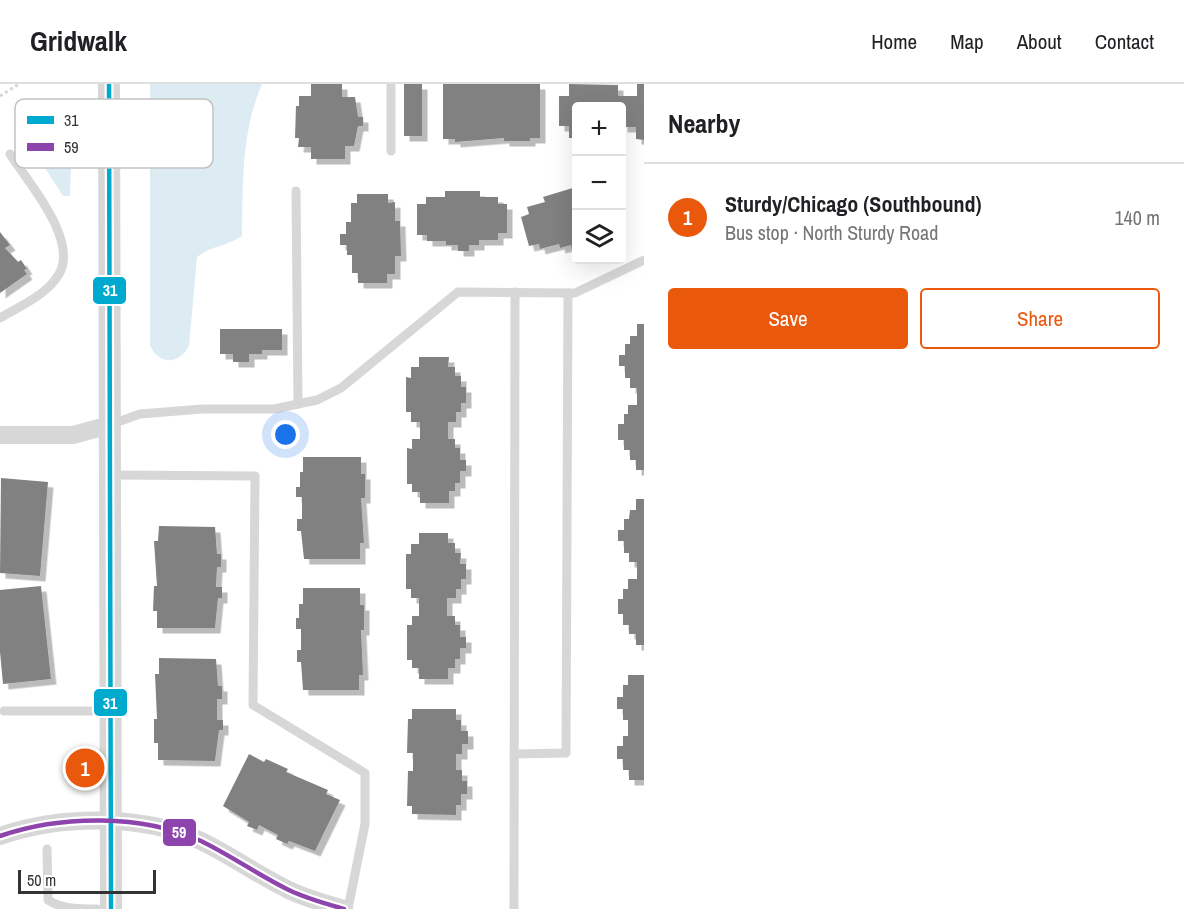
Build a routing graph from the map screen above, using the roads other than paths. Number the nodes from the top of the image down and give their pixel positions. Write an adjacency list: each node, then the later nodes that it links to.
1 (109, 84): 3 (street)
2 (391, 84): 4 (lane)
3 (109, 99)
4 (392, 151)
5 (10, 154): 6 (lane)
6 (15, 162)
7 (19, 168): 13 (lane)
8 (109, 168): 15 (street)
9 (296, 191): 14 (lane)
10 (644, 260): 12 (lane)
11 (515, 292): 12 (lane); 14 (lane); 20 (lane)
12 (568, 293): 20 (lane)
13 (0, 318)
14 (298, 404): 15 (lane)
15 (110, 425): 16 (street); 17 (street)
16 (0, 435)
17 (110, 475): 19 (street); 26 (lane)
18 (4, 711): 19 (lane)
19 (111, 711): 21 (street)
20 (514, 753): 27 (lane)
21 (111, 820): 22 (street); 25 (street); 26 (street)
22 (0, 836)
23 (47, 849): 24 (lane)
24 (97, 909)
25 (111, 909)
26 (346, 909)
27 (514, 909)

